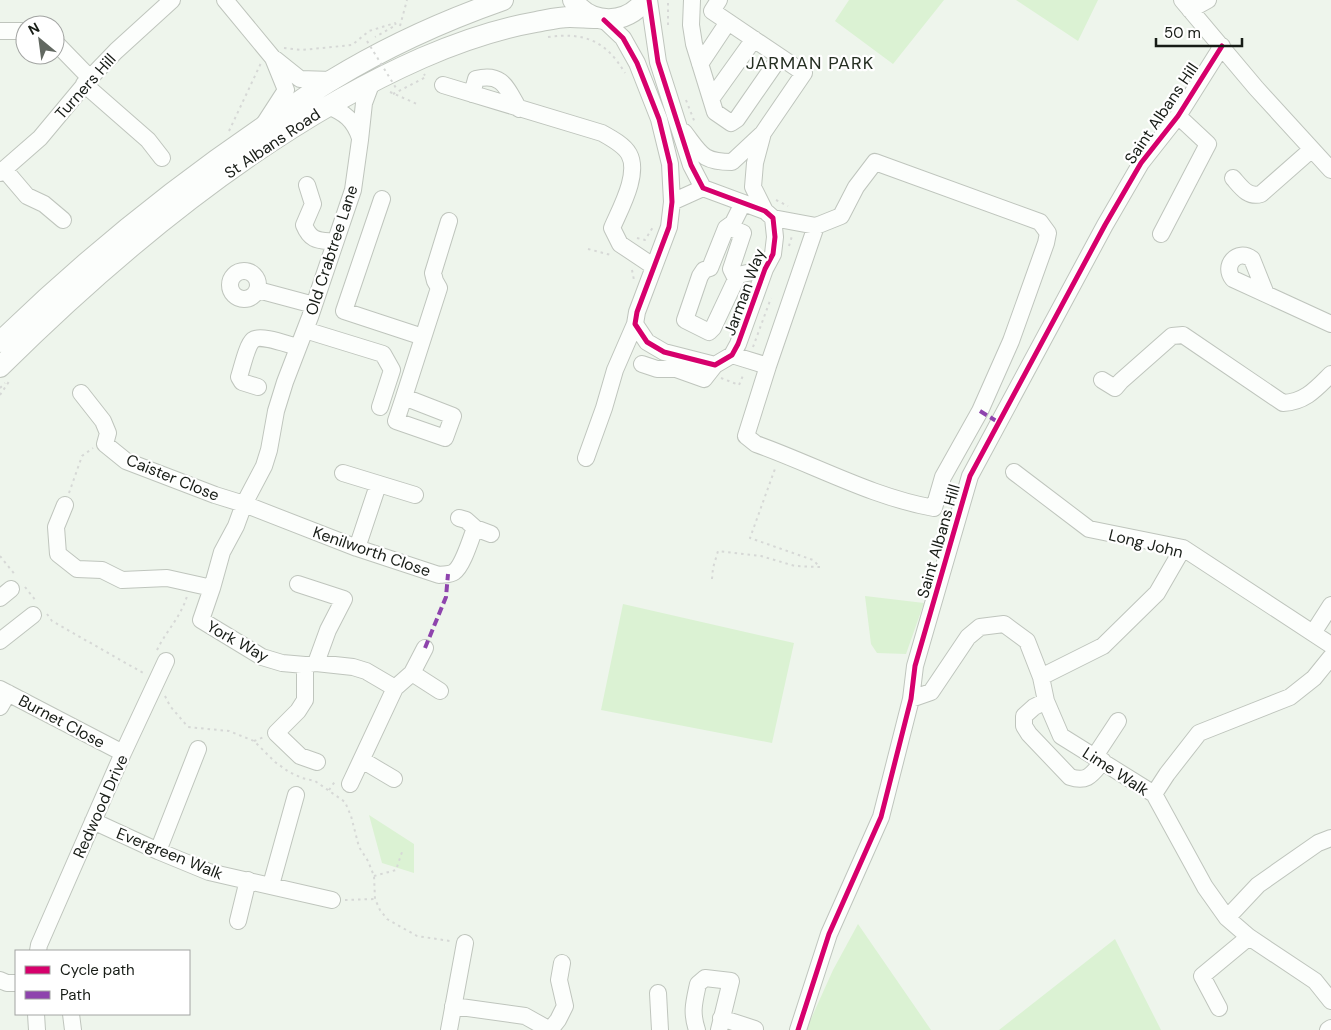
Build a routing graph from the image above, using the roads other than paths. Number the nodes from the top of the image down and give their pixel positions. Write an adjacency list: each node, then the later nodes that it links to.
1 (172, 0): 24 (street, Turners Hill)
2 (225, 0): 19 (street)
3 (479, 0): 12 (main road)
4 (503, 0): 12 (main road, St Albans Road)
5 (573, 0): 13 (main road)
6 (647, 0): 13 (main road, St Albans Road); 30 (street)
7 (692, 0): 22 (street)
8 (696, 0): 10 (street)
9 (1208, 0): 11 (street)
10 (715, 5): 14 (street)
11 (1186, 5): 18 (street)
12 (459, 15): 23 (main road, St Albans Road)
13 (600, 19): 25 (main road, St Albans Road); 42 (street)
14 (728, 22): 17 (street); 22 (street)
15 (0, 31): 16 (street)
16 (15, 32)
17 (754, 39): 21 (street); 26 (street)
18 (1222, 46): 29 (street, Saint Albans Hill); 34 (street)
19 (269, 52): 23 (street); 31 (street)
20 (65, 54): 24 (street)
21 (780, 56): 26 (street); 32 (street)
22 (700, 64): 26 (street)
23 (332, 80): 31 (main road, St Albans Road)
24 (87, 81): 35 (street); 37 (street, Turners Hill)
25 (384, 86): 27 (main road, St Albans Road); 33 (street, Old Crabtree Lane)
26 (711, 99)
27 (326, 106): 33 (street); 67 (main road, St Albans Road)
28 (519, 109): 28 (street); 51 (street)
29 (1178, 116): 49 (street, Saint Albans Hill); 102 (street, Saint Albans Hill)
30 (678, 124): 32 (street); 40 (street)
31 (261, 128): 61 (main road, St Albans Road)
32 (763, 133): 44 (street)
33 (360, 140): 50 (street, Old Crabtree Lane)
34 (1312, 150): 36 (street); 38 (street)
35 (162, 158)
36 (1329, 165)
37 (2, 171): 45 (street)
38 (1233, 178)
39 (307, 185): 50 (street)
40 (704, 188): 42 (street); 43 (street)
41 (382, 199): 60 (street)
42 (672, 202): 51 (street)
43 (748, 205): 44 (street); 48 (street)
44 (769, 214): 47 (street); 52 (street, Jarman Way)
45 (63, 220)
46 (449, 221): 60 (street)
47 (816, 226): 66 (street); 66 (street)
48 (726, 228): 53 (street); 53 (street)
49 (1161, 234)
50 (335, 242): 56 (street, Old Crabtree Lane)
51 (653, 266): 57 (street)
52 (765, 269): 53 (street); 64 (street, Jarman Way)
53 (736, 280)
54 (258, 290): 56 (street)
55 (1266, 294): 58 (street)
56 (314, 305): 59 (street, Old Crabtree Lane)
57 (635, 324): 63 (street); 74 (street)
58 (1331, 324)
59 (305, 330): 62 (street, Old Crabtree Lane); 73 (street, Old Crabtree Lane)
60 (423, 337): 72 (street)
61 (0, 342)
62 (298, 347): 70 (street); 79 (street, Old Crabtree Lane)
63 (664, 352): 65 (street); 65 (street, Jarman Way)
64 (732, 355): 65 (street, Jarman Way); 66 (street)
65 (715, 365)
66 (768, 366)
67 (8, 373)
68 (1331, 374): 69 (street)
69 (1102, 380)
70 (258, 387)
71 (81, 393): 79 (street, Caister Close)
72 (404, 396)
73 (380, 407)
74 (586, 458)
75 (1014, 472): 85 (street, Long John)
76 (344, 473): 77 (street)
77 (378, 485): 78 (street); 84 (street)
78 (415, 495)
79 (244, 504): 84 (street, Kenilworth Close); 87 (street, York Way)
80 (65, 505): 87 (street)
81 (459, 518): 82 (street)
82 (475, 528): 83 (street); 84 (street, Kenilworth Close)
83 (491, 534)
84 (357, 548)
85 (1183, 548): 90 (street, Long John); 98 (street)
86 (298, 584): 96 (street)
87 (212, 588): 96 (street, York Way)
88 (1331, 605): 90 (street)
89 (40, 612): 91 (street)
90 (1313, 633): 92 (street, Long John)
91 (0, 641)
92 (1331, 644)
93 (425, 648): 97 (street)
94 (1331, 656): 112 (street)
95 (161, 659): 106 (street, Redwood Drive)
96 (311, 664): 99 (street, York Way); 109 (street)
97 (412, 673): 99 (street); 100 (street)
98 (1041, 677): 102 (street, Lime Walk); 103 (street, Lime Walk)
99 (395, 688): 108 (street)
100 (440, 691)
101 (3, 696): 106 (street, Burnet Close)
102 (911, 699): 142 (street, Saint Albans Hill)
103 (1046, 701): 107 (street, Lime Walk); 107 (street)
104 (1118, 721): 107 (street)
105 (198, 749): 116 (street)
106 (123, 753): 114 (street, Redwood Drive)
107 (1100, 759): 112 (street, Lime Walk)
108 (362, 760): 110 (street); 111 (street)
109 (317, 762)
110 (394, 779)
111 (350, 784)
112 (1154, 794): 120 (street, Lime Walk)
113 (296, 795): 118 (street)
114 (93, 821): 116 (street, Evergreen Walk); 124 (street, Redwood Drive)
115 (1331, 838): 120 (street)
116 (158, 851): 117 (street, Evergreen Walk)
117 (248, 880): 118 (street, Evergreen Walk); 121 (street)
118 (271, 885): 119 (street, Evergreen Walk)
119 (332, 900)
120 (1227, 918): 122 (street, Lime Walk)
121 (238, 921)
122 (1249, 937): 129 (street, Lime Walk); 131 (street)
123 (465, 943): 130 (street)
124 (38, 950)
125 (562, 963): 139 (street)
126 (0, 980): 127 (street)
127 (15, 983)
128 (658, 993): 140 (street)
129 (1331, 1001)
130 (453, 1006): 138 (street); 139 (street)
131 (1219, 1008)
132 (36, 1015): 136 (street)
133 (71, 1015): 137 (street)
134 (720, 1024): 135 (street); 141 (street)
135 (755, 1029)
136 (37, 1030)
137 (73, 1030)
138 (449, 1030)
139 (550, 1030)
140 (660, 1030)
141 (697, 1030)
142 (798, 1030)

